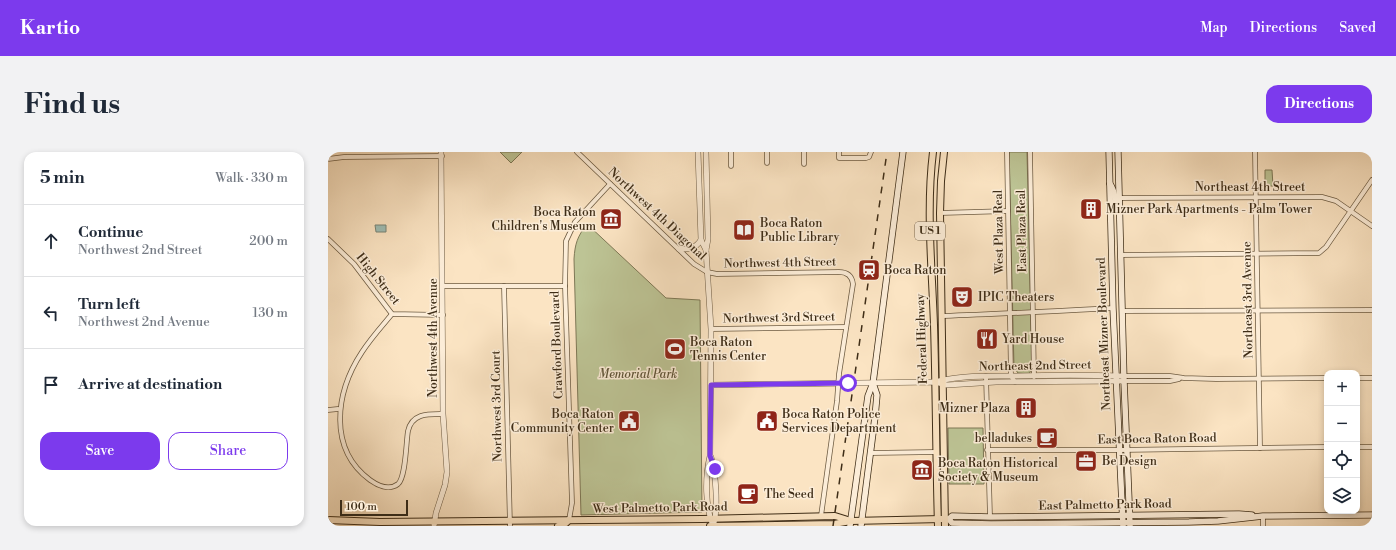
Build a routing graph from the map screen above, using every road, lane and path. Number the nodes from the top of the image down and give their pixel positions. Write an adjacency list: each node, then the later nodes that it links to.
1 (577, 152): 24 (street, Northwest 4th Diagonal)
2 (698, 152): 34 (street)
3 (706, 152): 36 (street)
4 (731, 152): 21 (street)
5 (767, 152): 19 (street)
6 (804, 152): 20 (street)
7 (839, 152): 8 (street)
8 (872, 152)
9 (904, 152): 68 (main road)
10 (933, 152): 63 (main road, Federal Highway / US 1)
11 (944, 152): 29 (main road, Federal Highway / US 1)
12 (1007, 152): 27 (street, West Plaza Real)
13 (1030, 152): 47 (street, East Plaza Real)
14 (1109, 152): 23 (main road, Northeast Mizner Boulevard)
15 (1118, 152): 25 (main road, Northeast Mizner Boulevard)
16 (1255, 152): 26 (street, Northeast 3rd Avenue)
17 (442, 154): 18 (street); 40 (street, Northwest 4th Avenue)
18 (328, 159)
19 (767, 163)
20 (804, 164)
21 (731, 166)
22 (1372, 180): 28 (street)
23 (1110, 183): 30 (main road); 32 (main road, Northeast Mizner Boulevard)
24 (610, 184): 35 (street, Northwest 4th Diagonal); 42 (street, Crawford Boulevard)
25 (1119, 198): 26 (street, Northeast 4th Street); 30 (main road, Northeast Mizner Boulevard)
26 (1256, 198): 28 (street, Northeast 4th Street); 37 (street, Northeast 3rd Avenue)
27 (1008, 211): 29 (street); 49 (street, West Plaza Real)
28 (1350, 211): 31 (street, Northeast 4th Street); 37 (street)
29 (940, 213): 51 (main road, Federal Highway / US 1)
30 (1119, 214): 38 (main road, Northeast Mizner Boulevard)
31 (1372, 226)
32 (1111, 235): 38 (main road); 43 (main road, Northeast Mizner Boulevard)
33 (328, 239): 48 (street, High Street)
34 (701, 240): 35 (street); 36 (street)
35 (678, 249): 39 (street, Northwest 4th Diagonal)
36 (706, 250): 39 (street)
37 (1258, 254): 38 (street); 46 (street, Northeast 3rd Avenue)
38 (1121, 255): 45 (main road, Northeast Mizner Boulevard)
39 (707, 272): 52 (street, Northwest 4th Street); 53 (street)
40 (442, 286): 41 (street); 50 (street, Northwest 4th Avenue)
41 (504, 286): 42 (street); 93 (street, Northwest 3rd Court)
42 (566, 286): 90 (street, Crawford Boulevard)
43 (1113, 308): 47 (street); 56 (main road, Northeast Mizner Boulevard)
44 (1372, 310): 46 (street)
45 (1122, 311): 46 (street); 62 (main road, Northeast Mizner Boulevard)
46 (1258, 311): 57 (street, Northeast 3rd Avenue)
47 (1034, 312): 49 (street); 55 (street, East Plaza Real)
48 (392, 314): 50 (street, High Street); 70 (street)
49 (1010, 314): 51 (street); 54 (street, West Plaza Real)
50 (442, 315): 72 (street, Northwest 4th Avenue)
51 (943, 316): 64 (main road, Federal Highway / US 1)
52 (846, 327): 53 (street, Northwest 3rd Street); 67 (street)
53 (711, 328): 69 (street)
54 (1011, 376): 55 (street, Northeast 2nd Street); 61 (street, Northeast 2nd Street); 65 (street)
55 (1035, 376): 56 (street, Northeast 2nd Street); 66 (street, East Plaza Real)
56 (1116, 378): 62 (street, Northeast 2nd Street); 66 (street, Northeast 2nd Street); 78 (main road, Northeast Mizner Boulevard)
57 (1259, 378): 58 (street, Northeast 2nd Street); 62 (street, Northeast 2nd Street); 76 (street, Northeast 3rd Avenue)
58 (1324, 378)
59 (1360, 378): 60 (street)
60 (1372, 378)
61 (986, 379): 64 (street, Northeast 2nd Street); 65 (street, Northeast 2nd Street); 77 (street)
62 (1124, 379): 79 (main road, Northeast Mizner Boulevard)
63 (934, 382): 64 (street, Northeast 2nd Street); 68 (street, Northeast 2nd Street); 80 (main road, Federal Highway / US 1)
64 (943, 382): 92 (main road, Federal Highway / US 1)
65 (1015, 382): 66 (street, Northeast 2nd Street)
66 (1032, 382)
67 (839, 383): 68 (street, Northeast 2nd Street); 69 (street, Northeast 2nd Street); 84 (street)
68 (873, 383): 81 (main road); 94 (main road)
69 (711, 385): 88 (street)
70 (338, 409): 71 (street); 72 (street)
71 (328, 410)
72 (443, 414): 97 (street, Northwest 4th Avenue)
73 (1324, 447): 76 (street, East Boca Raton Road)
74 (1360, 447): 75 (street)
75 (1372, 447)
76 (1260, 448): 79 (street, East Boca Raton Road)
77 (988, 450): 78 (street, East Boca Raton Road); 87 (street)
78 (1120, 450): 79 (street, East Boca Raton Road); 85 (main road, Northeast Mizner Boulevard)
79 (1127, 450): 82 (main road, Northeast Mizner Boulevard)
80 (936, 452): 81 (street); 96 (main road, Federal Highway / US 1)
81 (871, 453): 95 (main road)
82 (1130, 515): 85 (main road, East Palmetto Park Road); 86 (main road, East Palmetto Park Road); 99 (main road, Northeast Mizner Boulevard)
83 (1372, 515): 86 (main road, East Palmetto Park Road)
84 (821, 516): 88 (main road, West Palmetto Park Road); 94 (main road, West Palmetto Park Road)
85 (1123, 516): 87 (main road, East Palmetto Park Road); 98 (main road, Northeast Mizner Boulevard)
86 (1263, 516): 99 (main road, East Palmetto Park Road); 106 (street)
87 (990, 517): 92 (main road, East Palmetto Park Road)
88 (712, 518): 91 (main road, West Palmetto Park Road); 105 (street)
89 (328, 520): 97 (main road, West Palmetto Park Road)
90 (569, 520): 91 (main road, West Palmetto Park Road); 93 (main road, West Palmetto Park Road); 103 (main road)
91 (589, 520): 104 (main road)
92 (946, 521): 96 (main road, East Palmetto Park Road); 101 (main road, East Palmetto Park Road)
93 (510, 523): 97 (main road, West Palmetto Park Road)
94 (850, 523): 95 (main road, East Palmetto Park Road); 100 (main road, West Palmetto Park Road)
95 (862, 523): 96 (main road, East Palmetto Park Road)
96 (937, 523)
97 (434, 524)
98 (1123, 524): 99 (main road, East Palmetto Park Road); 102 (main road, East Palmetto Park Road)
99 (1130, 524)
100 (819, 525): 105 (main road, West Palmetto Park Road)
101 (992, 525): 102 (main road, East Palmetto Park Road)
102 (1045, 525)
103 (558, 526)
104 (577, 526)
105 (712, 526)
106 (1263, 526)

